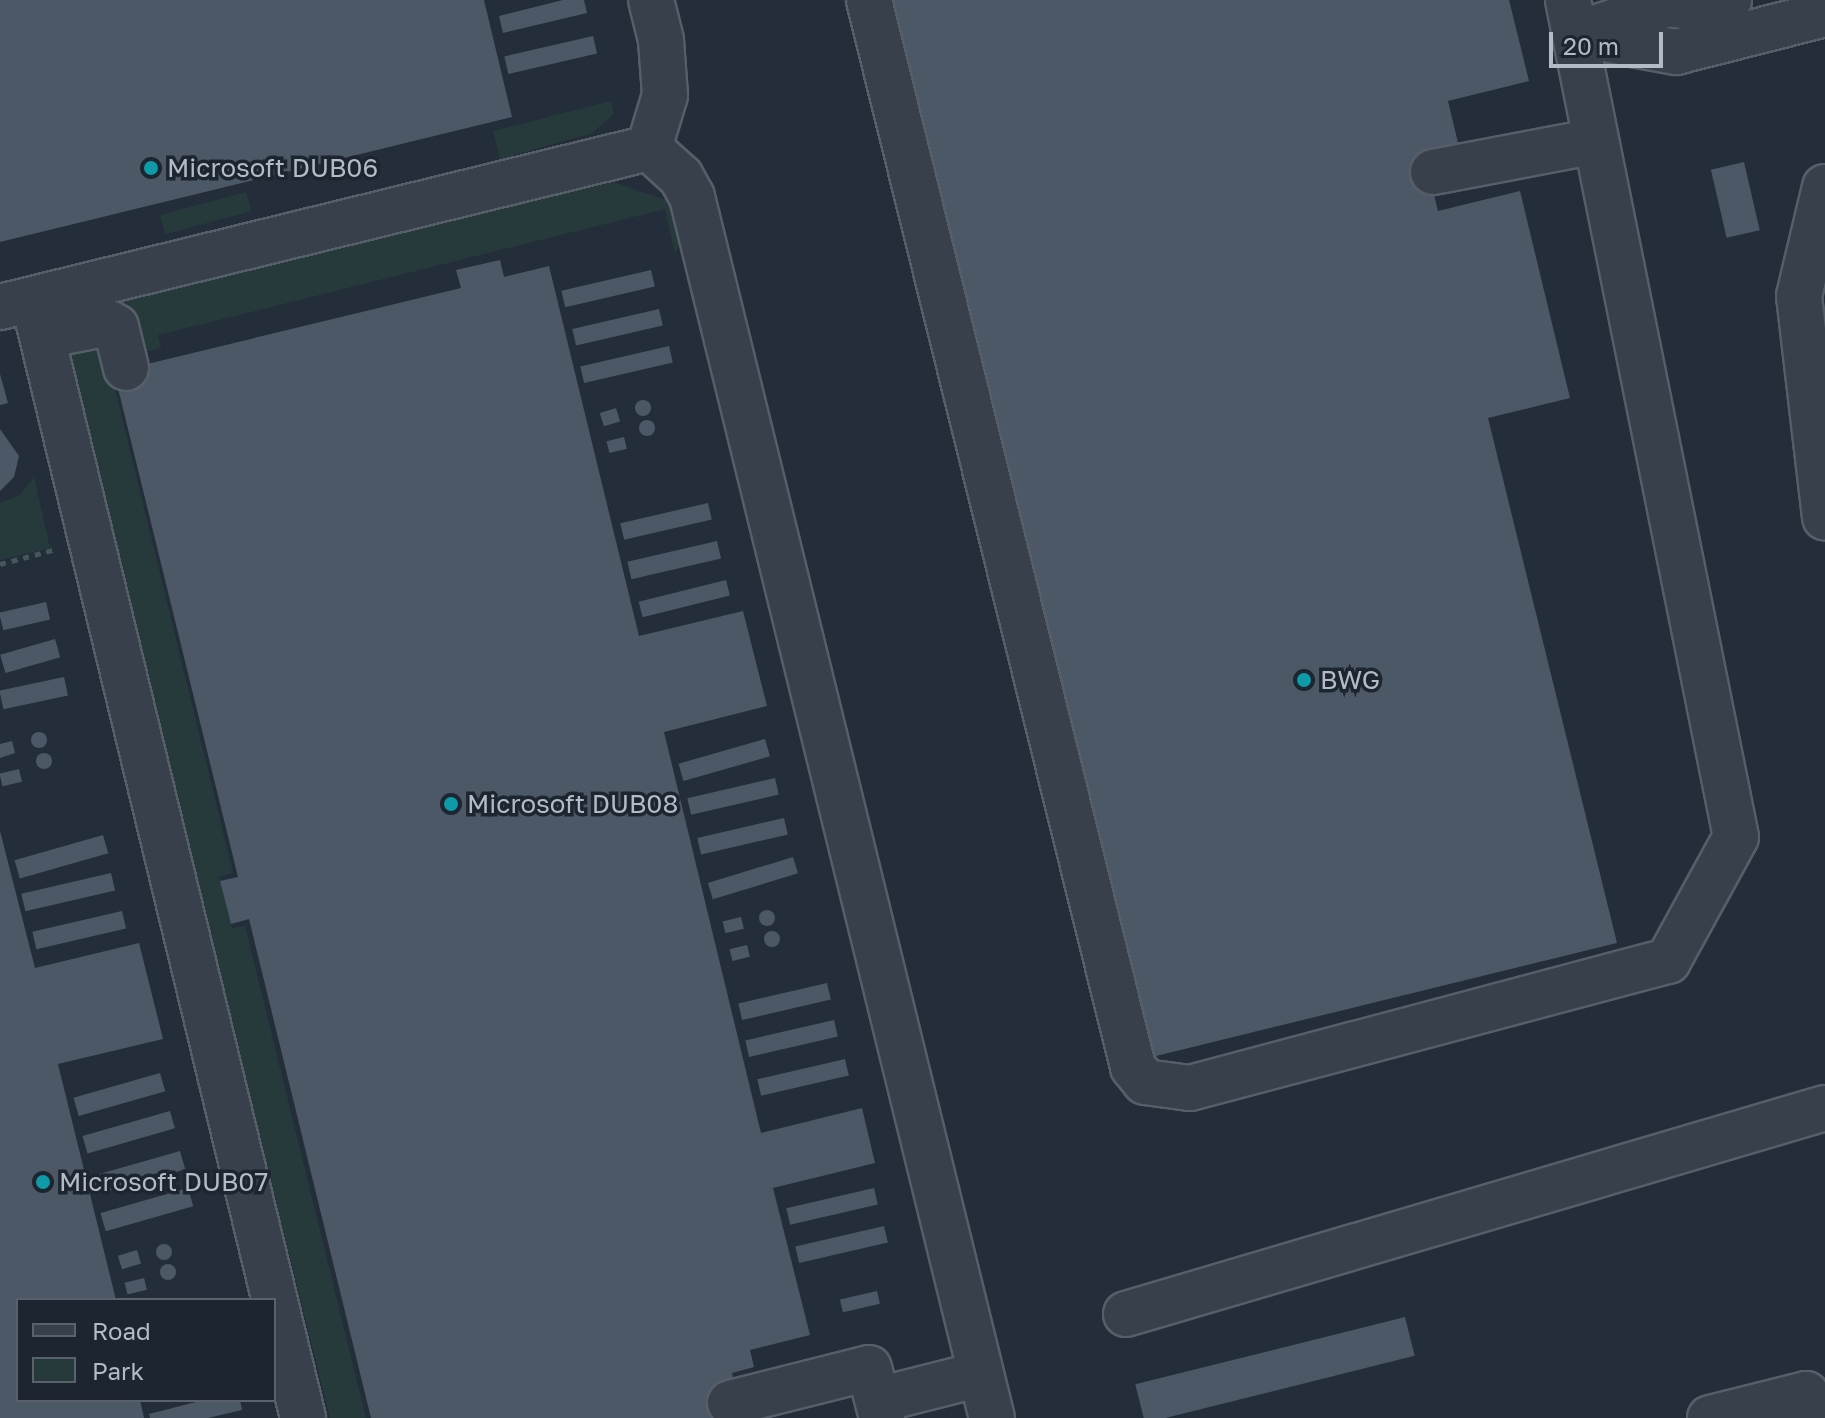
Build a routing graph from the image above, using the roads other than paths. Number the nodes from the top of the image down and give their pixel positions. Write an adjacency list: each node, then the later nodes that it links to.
1 (651, 0): 7 (lane)
2 (869, 0): 6 (lane)
3 (1733, 12): 4 (lane); 5 (lane)
4 (1825, 14)
5 (1573, 17): 6 (lane)
6 (1596, 141): 8 (lane)
7 (649, 148): 10 (lane); 17 (lane)
8 (1433, 172)
9 (1825, 187): 12 (lane)
10 (25, 314): 11 (lane); 14 (lane)
11 (126, 368)
12 (1825, 517)
13 (1825, 1108): 16 (lane)
14 (274, 1298)
15 (276, 1306): 21 (lane)
16 (1126, 1314)
17 (981, 1374): 20 (lane); 22 (lane)
18 (1814, 1401): 23 (lane)
19 (730, 1403): 20 (lane)
20 (880, 1409)
21 (303, 1418)
22 (992, 1418)
23 (1710, 1418)

